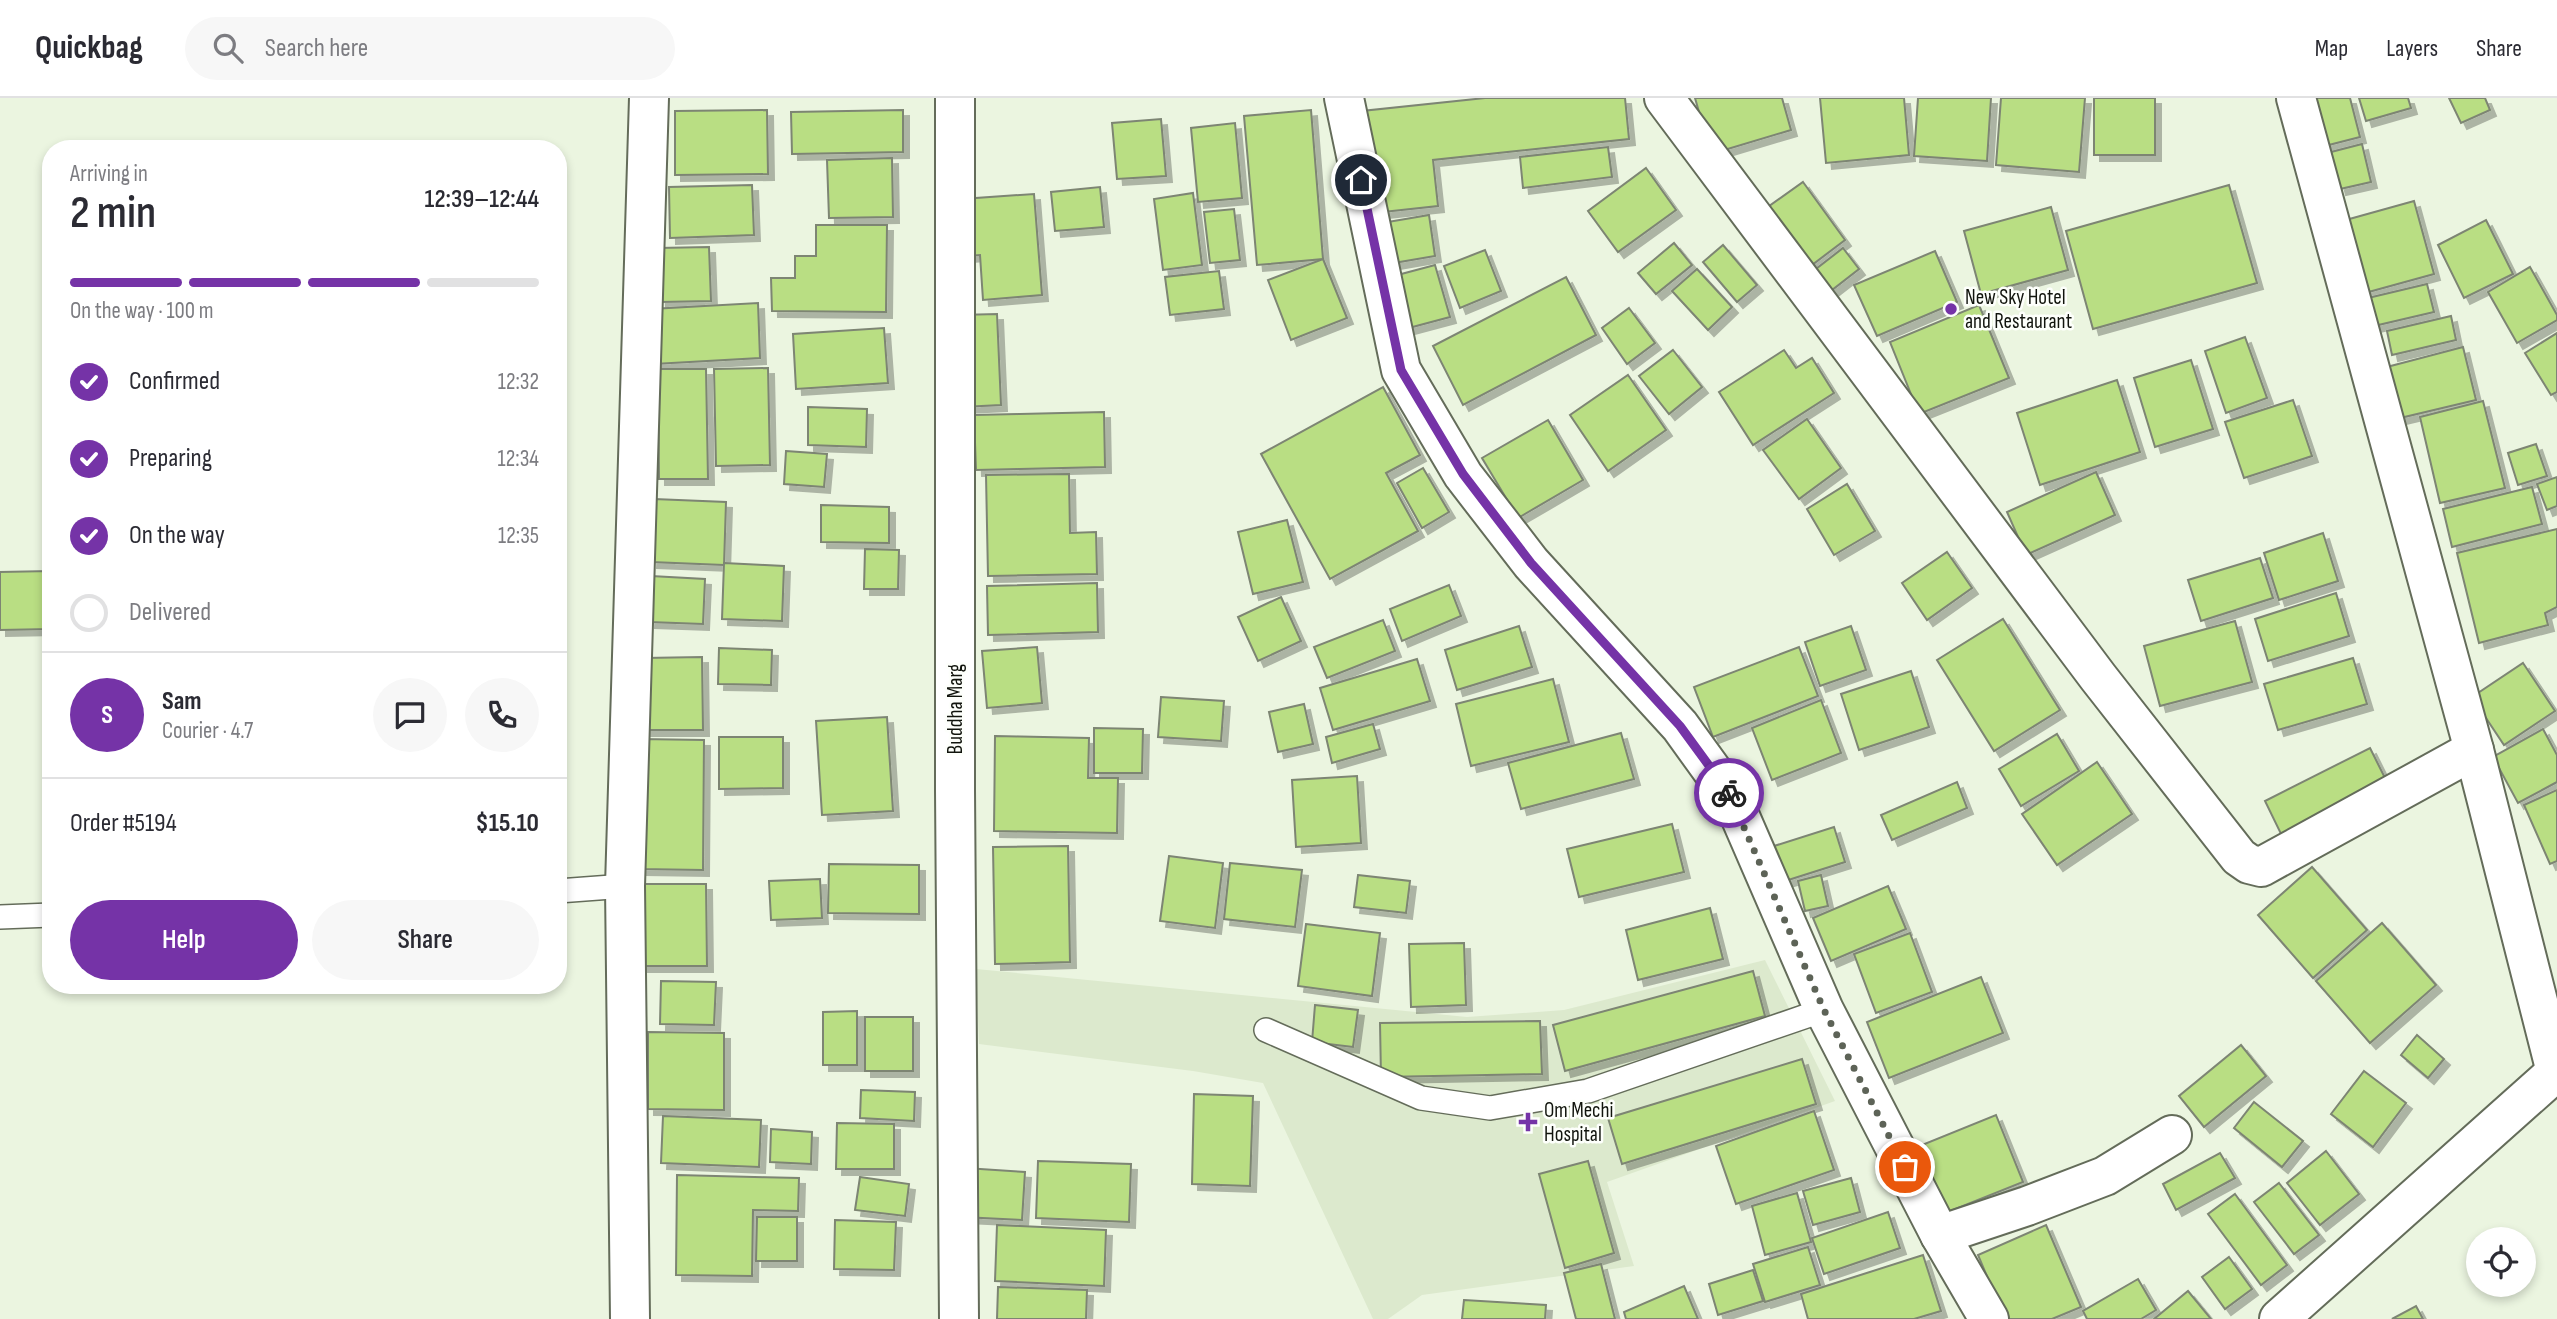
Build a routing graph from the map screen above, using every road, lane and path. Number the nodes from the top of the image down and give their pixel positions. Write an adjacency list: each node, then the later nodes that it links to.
1 (649, 98): 7 (street)
2 (955, 98): 17 (street, Buddha Marg)
3 (1344, 98): 11 (street)
4 (1664, 98): 6 (street)
5 (2296, 98): 6 (street)
6 (2474, 750): 13 (street)
7 (625, 886): 8 (lane); 16 (street)
8 (567, 890)
9 (42, 915): 10 (lane)
10 (0, 917)
11 (1824, 1010): 12 (lane); 15 (street)
12 (1266, 1030)
13 (2557, 1073): 19 (street)
14 (2172, 1135): 15 (street)
15 (1940, 1235): 18 (street)
16 (629, 1319)
17 (959, 1319)
18 (1989, 1319)
19 (2279, 1319)

